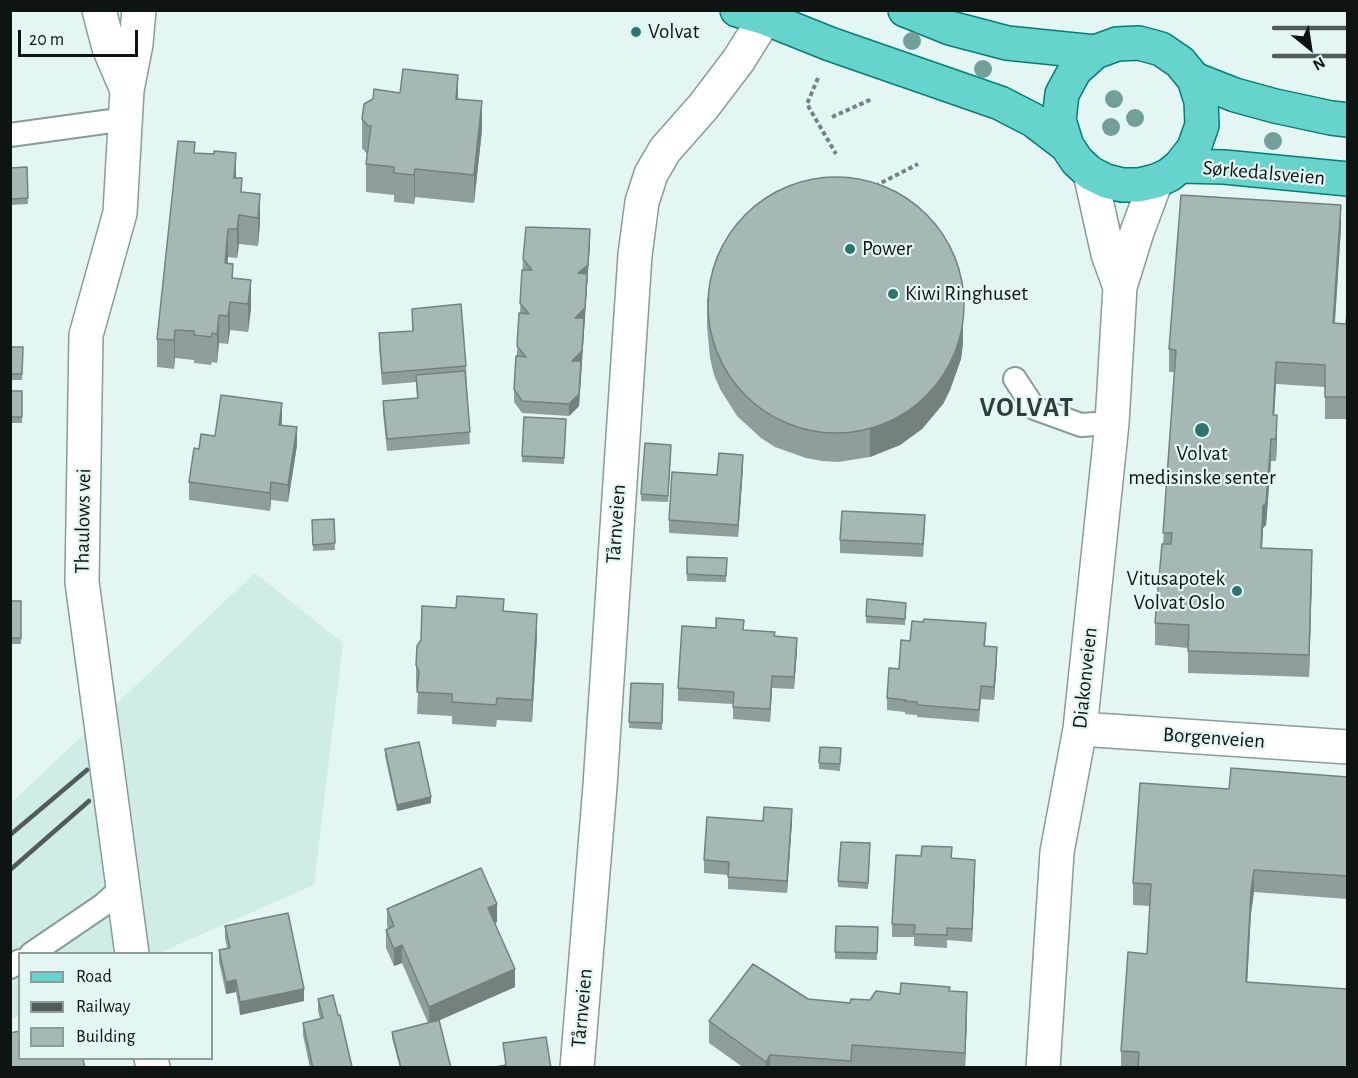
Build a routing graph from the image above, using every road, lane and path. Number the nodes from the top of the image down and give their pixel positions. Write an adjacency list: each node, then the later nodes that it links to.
1 (99, 10): 9 (street, Thaulows vei)
2 (139, 10): 9 (street, Thaulows vei)
3 (905, 10): 5 (main road)
4 (751, 14): 13 (main road); 28 (street, Tårnveien)
5 (1095, 52): 7 (main road); 13 (main road)
6 (819, 74): 14 (path)
7 (1194, 79): 11 (main road); 17 (main road)
8 (861, 103): 10 (path)
9 (127, 104): 12 (lane); 25 (street, Thaulows vei)
10 (832, 117)
11 (1347, 120)
12 (10, 135)
13 (1067, 146): 16 (main road)
14 (836, 154)
15 (918, 164): 19 (path)
16 (1090, 173): 17 (main road); 20 (street, Diakonveien)
17 (1168, 174): 18 (main road, Sørkedalsveien); 20 (street, Diakonveien)
18 (1347, 179)
19 (869, 189)
20 (1120, 287): 22 (street, Diakonveien)
21 (1015, 380): 22 (lane)
22 (1112, 423): 23 (street, Diakonveien)
23 (1080, 729): 24 (street, Borgenveien); 29 (street, Diakonveien)
24 (1347, 747)
25 (122, 888): 26 (lane); 27 (street, Thaulows vei)
26 (34, 952)
27 (132, 952)
28 (577, 1068)
29 (1043, 1068)

